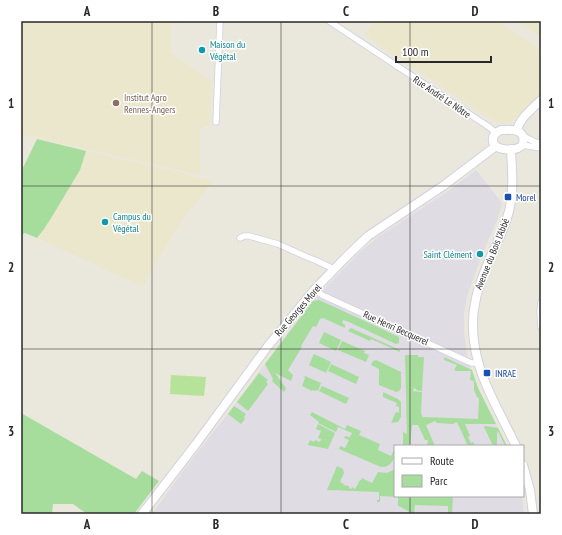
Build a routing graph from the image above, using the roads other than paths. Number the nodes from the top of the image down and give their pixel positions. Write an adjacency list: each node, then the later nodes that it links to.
1 (220, 21): 4 (street)
2 (329, 21): 5 (street, Rue André Le Nôtre)
3 (541, 100): 6 (street)
4 (216, 122)
5 (496, 133): 6 (street); 8 (street)
6 (521, 137): 7 (street); 9 (street); 10 (street)
7 (541, 143)
8 (496, 146): 10 (street); 12 (street, Rue Georges Morel)
9 (541, 148)
10 (511, 149): 16 (street, Avenue du Bois l'Abbé)
11 (240, 238): 12 (street)
12 (334, 269): 13 (street, Rue Georges Morel)
13 (315, 289): 16 (street, Rue Henri Becquerel); 19 (street, Rue Georges Morel)
14 (541, 302): 15 (street)
15 (541, 326)
16 (478, 363): 17 (street, Avenue du Bois l'Abbé)
17 (516, 445)
18 (524, 469): 20 (street)
19 (142, 514)
20 (533, 514)

